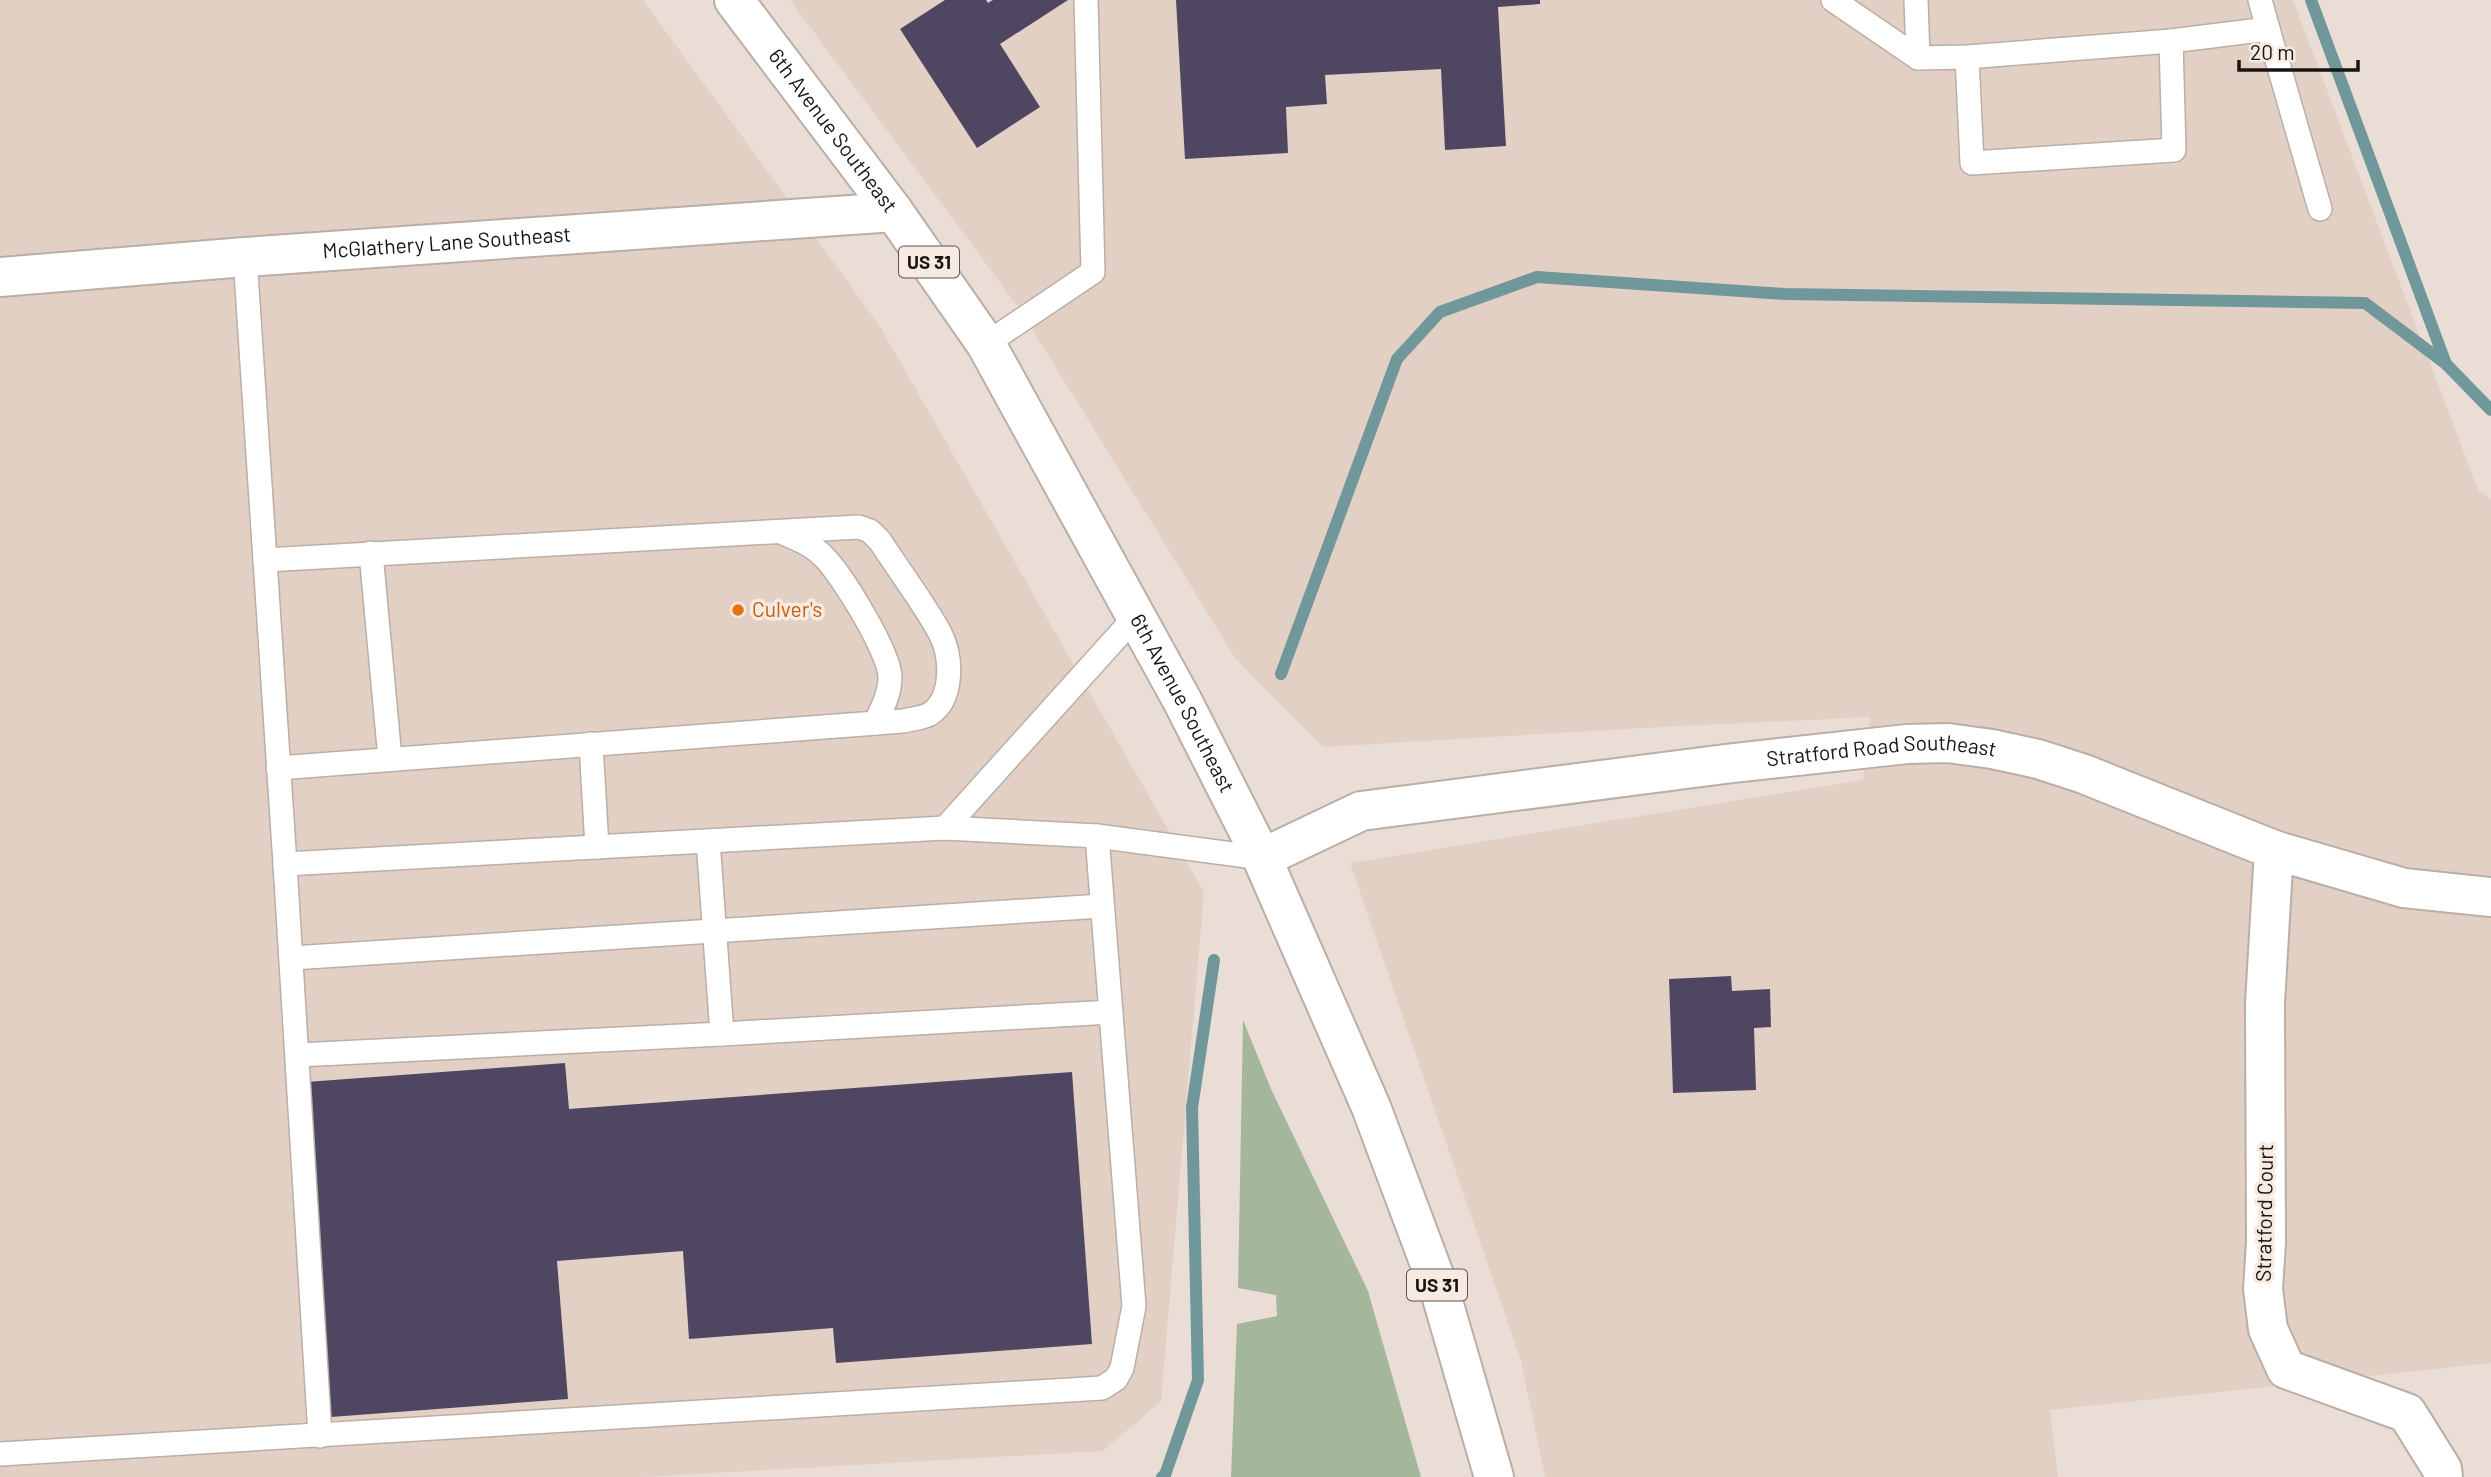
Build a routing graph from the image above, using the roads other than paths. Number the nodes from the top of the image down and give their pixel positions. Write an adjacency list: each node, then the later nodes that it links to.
1 (734, 0): 11 (street, 6th Avenue Southeast / US 31)
2 (1086, 0): 14 (lane)
3 (1833, 0): 9 (lane)
4 (1916, 0): 9 (lane)
5 (2260, 0): 6 (lane)
6 (2269, 29): 7 (lane); 10 (lane)
7 (2171, 41): 8 (lane); 8 (lane)
8 (1967, 57): 9 (lane)
9 (1918, 58)
10 (2320, 209)
11 (894, 212): 12 (street, McGlathery Lane Southeast); 14 (street, 6th Avenue Southeast / US 31)
12 (245, 257): 13 (street, McGlathery Lane Southeast); 17 (lane)
13 (0, 277)
14 (986, 344): 18 (street, 6th Avenue Southeast / US 31)
15 (777, 530): 16 (lane); 19 (lane); 19 (lane)
16 (371, 553): 17 (lane); 21 (lane)
17 (265, 559): 22 (lane)
18 (1136, 616): 23 (lane); 28 (street, 6th Avenue Southeast / US 31)
19 (875, 723): 20 (lane)
20 (591, 744): 21 (lane); 26 (lane)
21 (390, 759): 22 (lane)
22 (278, 768): 29 (lane)
23 (945, 828): 24 (lane); 25 (lane)
24 (1097, 836): 28 (lane); 31 (lane)
25 (708, 841): 26 (lane); 32 (lane)
26 (597, 847): 29 (lane)
27 (2274, 850): 28 (street, Stratford Road Southeast); 30 (street, Stratford Road Southeast); 40 (street, Stratford Court)
28 (1262, 858): 39 (street, 6th Avenue Southeast / US 31)
29 (285, 864): 33 (lane)
30 (2491, 897)
31 (1102, 906): 32 (lane); 34 (lane)
32 (715, 931): 33 (lane); 35 (lane)
33 (292, 958): 36 (lane)
34 (1111, 1012): 35 (lane); 37 (lane)
35 (722, 1034): 36 (lane)
36 (298, 1055): 37 (lane)
37 (320, 1436): 38 (lane)
38 (0, 1454)
39 (1494, 1477)
40 (2443, 1477)

